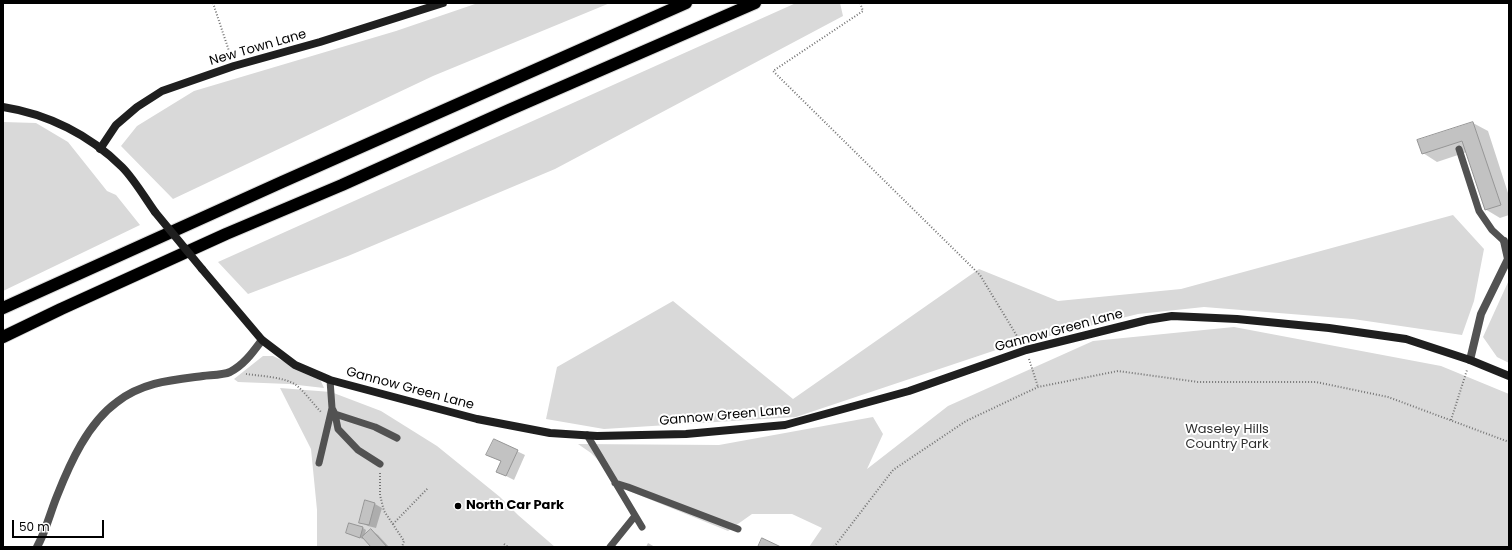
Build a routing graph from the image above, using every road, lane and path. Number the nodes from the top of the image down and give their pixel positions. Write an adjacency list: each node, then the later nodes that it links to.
1 (213, 3): 6 (path)
2 (443, 3): 6 (street, New Town Lane)
3 (686, 3): 11 (highway)
4 (755, 3): 12 (highway)
5 (860, 3): 14 (path)
6 (234, 66): 8 (street, New Town Lane)
7 (3, 107): 8 (street, Gannow Green Lane)
8 (100, 148): 13 (street, Gannow Green Lane, bridge)
9 (1459, 149): 10 (lane)
10 (1504, 241): 15 (street)
11 (3, 308)
12 (3, 337)
13 (262, 340): 16 (street); 18 (street, Gannow Green Lane)
14 (1026, 350): 15 (street, Gannow Green Lane); 19 (path); 23 (street, Gannow Green Lane)
15 (1470, 360): 17 (street, Gannow Green Lane); 21 (path)
16 (229, 372): 22 (path); 35 (street)
17 (1509, 376)
18 (330, 380): 20 (lane); 23 (street, Gannow Green Lane)
19 (1038, 387): 21 (path); 39 (path)
20 (334, 411): 22 (lane); 24 (lane); 27 (lane)
21 (1451, 420): 25 (path)
22 (329, 421): 26 (lane)
23 (587, 435): 28 (lane)
24 (398, 438)
25 (1509, 442)
26 (319, 463)
27 (380, 464): 31 (path)
28 (615, 483): 30 (lane); 33 (lane)
29 (428, 488): 31 (path)
30 (635, 516): 32 (lane); 38 (lane)
31 (393, 524): 36 (path)
32 (642, 527)
33 (738, 529)
34 (504, 544): 37 (path)
35 (37, 547)
36 (402, 547)
37 (508, 547)
38 (610, 547)
39 (834, 547)

